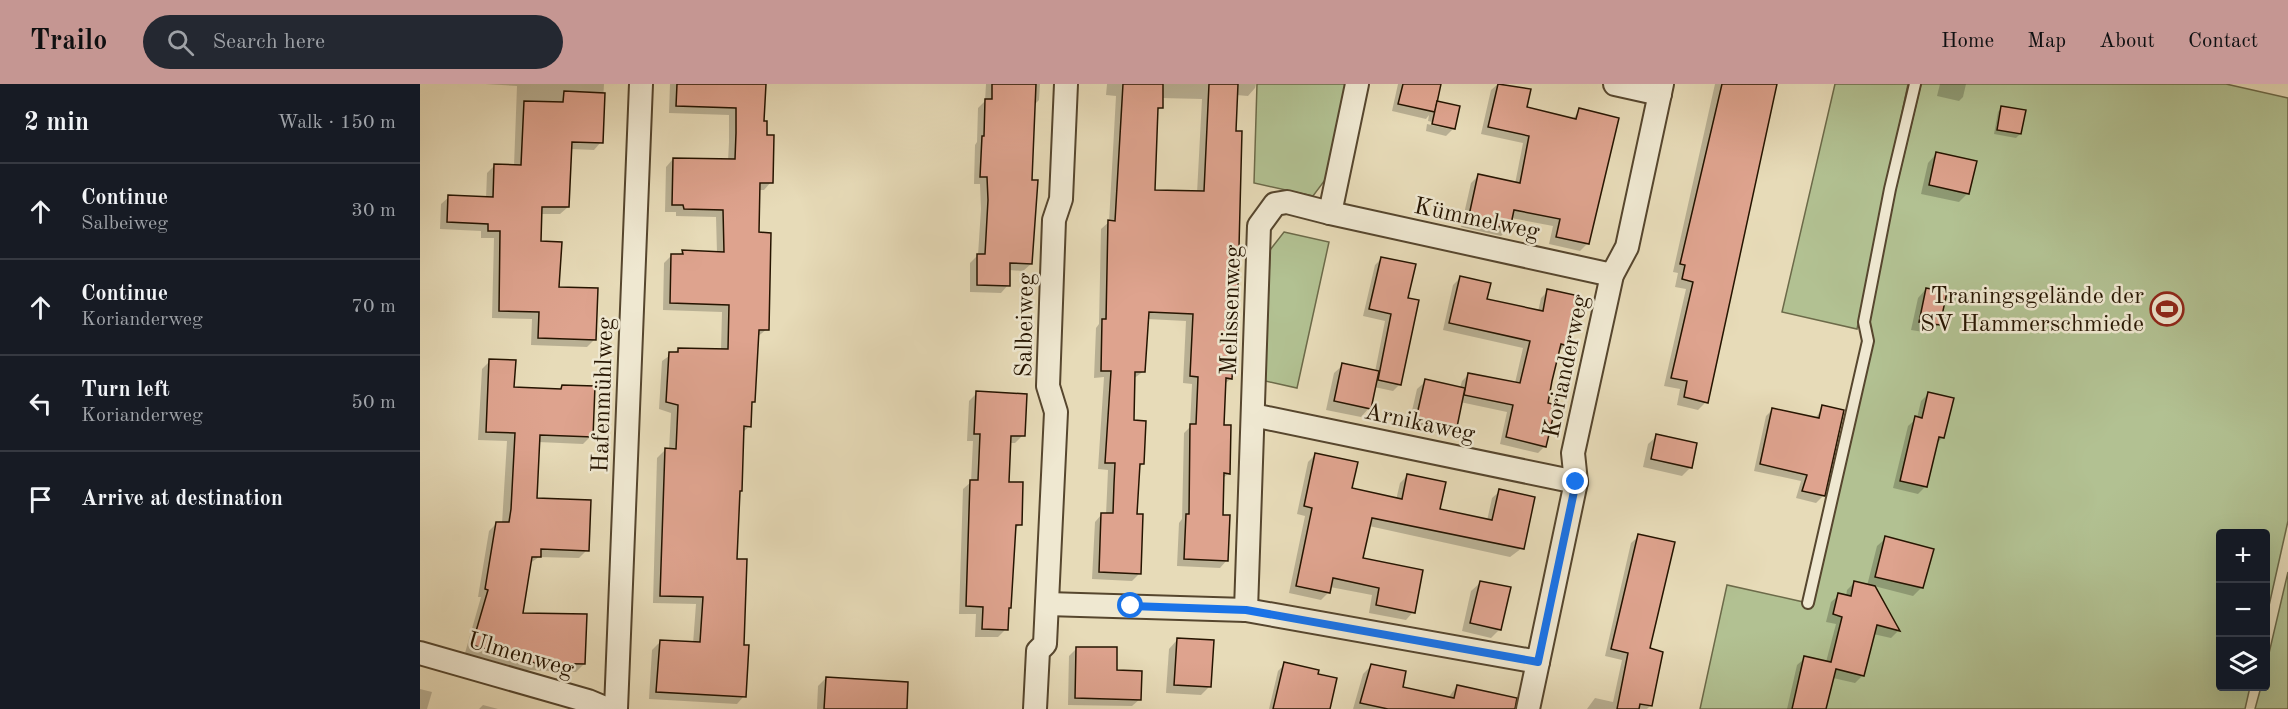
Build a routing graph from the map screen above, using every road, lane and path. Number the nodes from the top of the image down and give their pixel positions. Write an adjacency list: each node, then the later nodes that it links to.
1 (641, 84): 17 (street, Hafenmühlweg)
2 (1066, 84): 12 (street, Salbeiweg)
3 (1357, 84): 7 (street)
4 (1615, 84): 6 (street)
5 (1915, 84): 11 (lane)
6 (1661, 89): 8 (street, Korianderweg)
7 (1330, 213): 8 (street, Kümmelweg); 9 (street, Melissenweg)
8 (1612, 275): 10 (street, Korianderweg)
9 (1253, 415): 10 (street, Arnikaweg); 13 (street, Melissenweg)
10 (1576, 482): 15 (street, Korianderweg)
11 (1808, 603)
12 (1047, 604): 13 (street); 18 (street, Salbeiweg)
13 (1246, 610): 15 (street)
14 (420, 653): 16 (street, Ulmenweg)
15 (1538, 662): 19 (street, Korianderweg)
16 (607, 709)
17 (616, 709)
18 (1035, 709)
19 (1528, 709)

